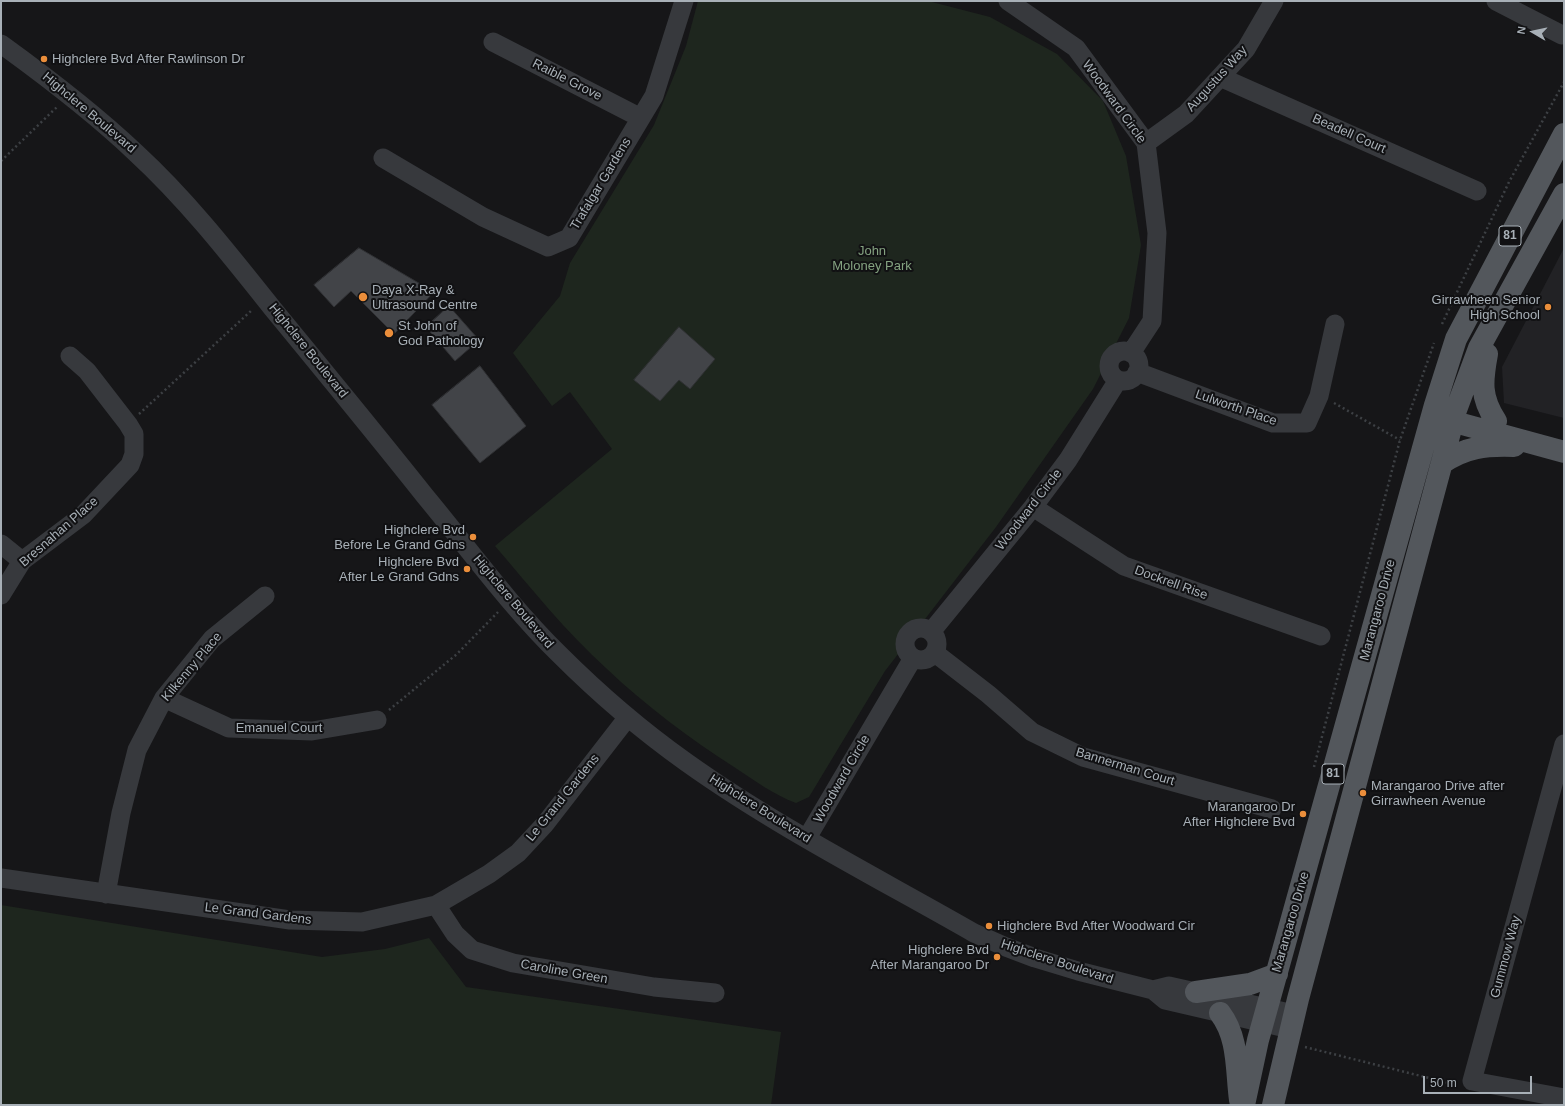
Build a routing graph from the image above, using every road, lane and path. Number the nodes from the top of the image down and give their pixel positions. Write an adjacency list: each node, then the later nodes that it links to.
1 (684, 1): 12 (street, Trafalgar Gardens)
2 (1008, 1): 5 (street, Woodward Circle)
3 (1274, 1): 9 (street, Augustus Way)
4 (1496, 1): 6 (street)
5 (1032, 8): 14 (street, Woodward Circle)
6 (1562, 35)
7 (493, 42): 12 (street, Raible Grove)
8 (1, 44): 41 (street, Highclere Boulevard)
9 (1220, 77): 14 (street, Augustus Way); 17 (street, Beadell Court)
10 (1564, 82): 22 (path)
11 (57, 107): 16 (path)
12 (641, 118): 15 (street, Trafalgar Gardens)
13 (1564, 134): 29 (main road, Marangaroo Drive / 81)
14 (1146, 144): 24 (street, Woodward Circle)
15 (383, 158)
16 (1, 161)
17 (1477, 191)
18 (1564, 194): 19 (main road, Marangaroo Drive / 81)
19 (1501, 308): 30 (main road, Marangaroo Drive / 81); 31 (main road)
20 (252, 310): 32 (path)
21 (1335, 324): 28 (street, Lulworth Place)
22 (1442, 325)
23 (1436, 339): 33 (path)
24 (1131, 353): 26 (street); 27 (street)
25 (70, 356): 32 (street, Bresnahan Place)
26 (1137, 372): 27 (street); 28 (street, Lulworth Place)
27 (1118, 380): 36 (street, Woodward Circle)
28 (1319, 396): 33 (path)
29 (1433, 410): 30 (main road); 56 (main road, Marangaroo Drive / 81)
30 (1454, 416): 31 (main road); 34 (main road); 35 (main road, Marangaroo Drive / 81)
31 (1496, 421): 34 (main road)
32 (128, 424): 38 (street, Bresnahan Place)
33 (1400, 440): 50 (path)
34 (1559, 446): 35 (main road)
35 (1442, 464): 62 (main road, Marangaroo Drive / 81)
36 (1033, 507): 42 (street, Woodward Circle); 43 (street, Dockrell Rise)
37 (1, 544): 38 (street)
38 (22, 561): 39 (street, Bresnahan Place)
39 (1, 595)
40 (265, 596): 46 (street, Kilkenny Place)
41 (510, 601): 47 (street, Highclere Boulevard); 48 (path)
42 (931, 632): 44 (street); 45 (street)
43 (1321, 636)
44 (934, 653): 45 (street); 51 (street, Bannerman Court)
45 (912, 658): 52 (street, Woodward Circle)
46 (164, 698): 48 (street, Emanuel Court); 54 (street, Kilkenny Place)
47 (628, 717): 52 (street, Highclere Boulevard); 55 (street, Le Grand Gardens)
48 (377, 720)
49 (1564, 744): 64 (street, Gummow Way)
50 (1314, 768)
51 (1272, 809)
52 (807, 838): 57 (street, Highclere Boulevard)
53 (1, 878): 54 (street, Le Grand Gardens)
54 (106, 894): 55 (street, Le Grand Gardens)
55 (436, 905): 59 (street, Caroline Green)
56 (1277, 974): 58 (main road); 61 (main road, Marangaroo Drive / 81)
57 (1154, 990): 58 (street, Highclere Boulevard); 60 (street, Highclere Boulevard)
58 (1196, 992): 61 (street, Highclere Boulevard)
59 (715, 993)
60 (1220, 1013): 61 (street, Highclere Boulevard); 66 (main road)
61 (1266, 1015): 62 (street, Highclere Boulevard); 66 (main road, Marangaroo Drive / 81)
62 (1292, 1021): 67 (main road, Marangaroo Drive / 81)
63 (1304, 1046): 64 (path)
64 (1472, 1081): 65 (street)
65 (1564, 1098)
66 (1242, 1105)
67 (1273, 1105)

